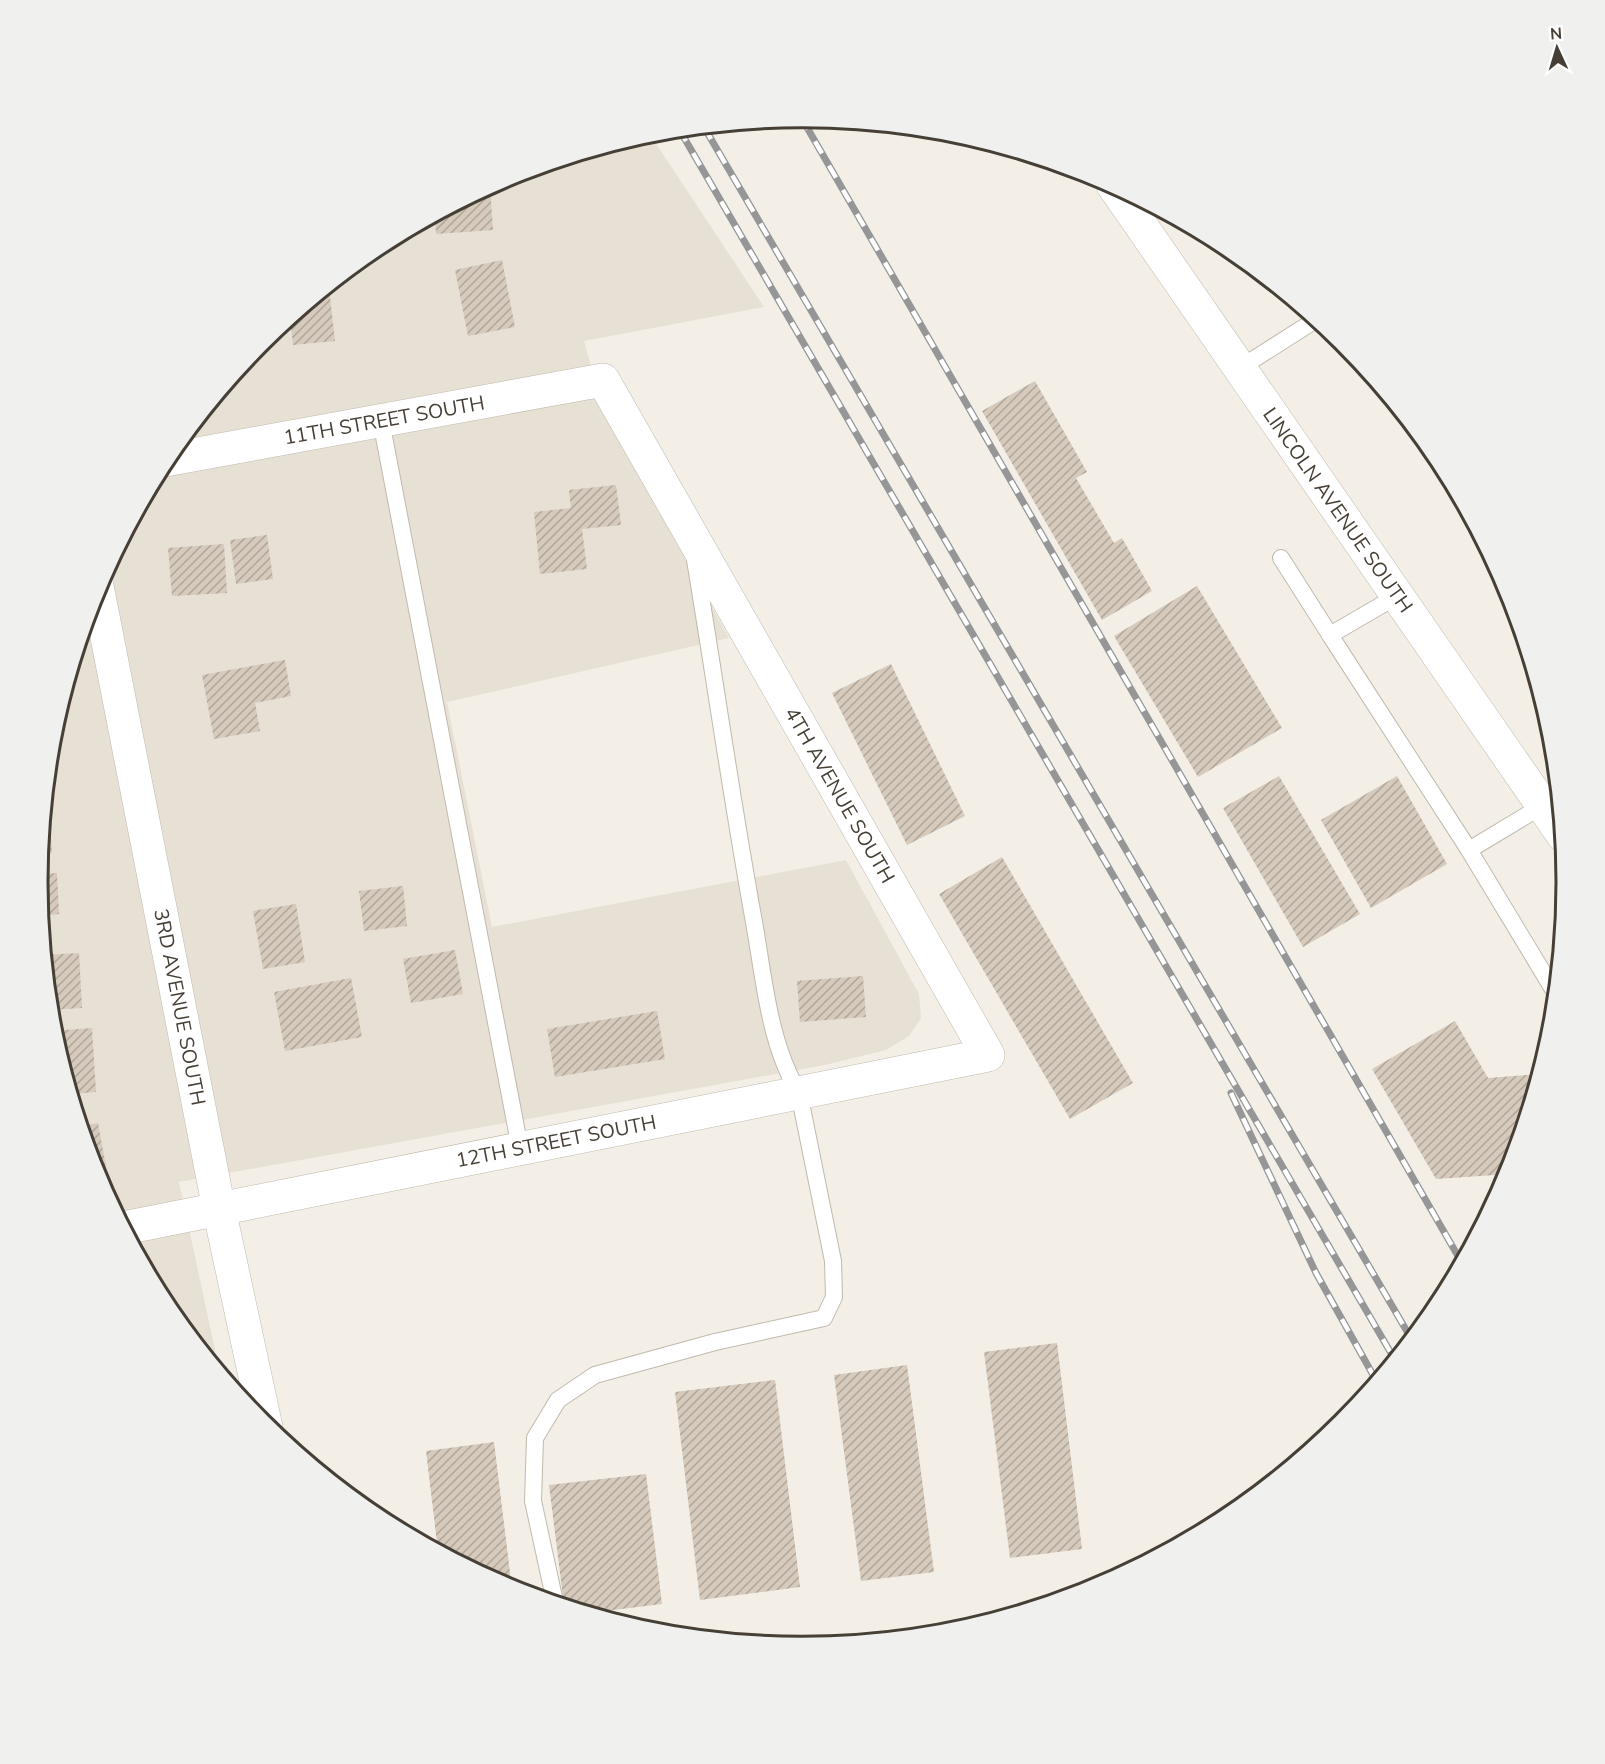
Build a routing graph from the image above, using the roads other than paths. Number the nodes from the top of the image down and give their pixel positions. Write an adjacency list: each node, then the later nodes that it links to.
1 (1123, 199): 3 (street, LINCOLN AVENUE SOUTH)
2 (1310, 324): 3 (lane)
3 (1240, 368): 9 (street, LINCOLN AVENUE SOUTH)
4 (603, 380): 5 (street, 11TH STREET SOUTH); 7 (street, 4TH AVENUE SOUTH)
5 (381, 421): 6 (street, 11TH STREET SOUTH); 18 (lane)
6 (179, 457)
7 (691, 535): 16 (street, 4TH AVENUE SOUTH); 17 (lane, 4TH AVENUE SOUTH)
8 (1281, 558): 11 (lane)
9 (1397, 596): 11 (lane); 12 (street, LINCOLN AVENUE SOUTH)
10 (101, 605): 19 (street, 3RD AVENUE SOUTH)
11 (1330, 634): 14 (lane)
12 (1542, 806): 13 (street, LINCOLN AVENUE SOUTH); 14 (lane)
13 (1554, 823)
14 (1469, 850): 15 (lane)
15 (1550, 985)
16 (988, 1055): 17 (street, 12TH STREET SOUTH)
17 (799, 1093): 18 (street, 12TH STREET SOUTH); 22 (lane, 4TH AVENUE SOUTH)
18 (520, 1148): 19 (street, 12TH STREET SOUTH)
19 (219, 1209): 20 (street, 12TH STREET SOUTH); 21 (street, 3RD AVENUE SOUTH)
20 (132, 1226)
21 (262, 1408)
22 (553, 1593)

